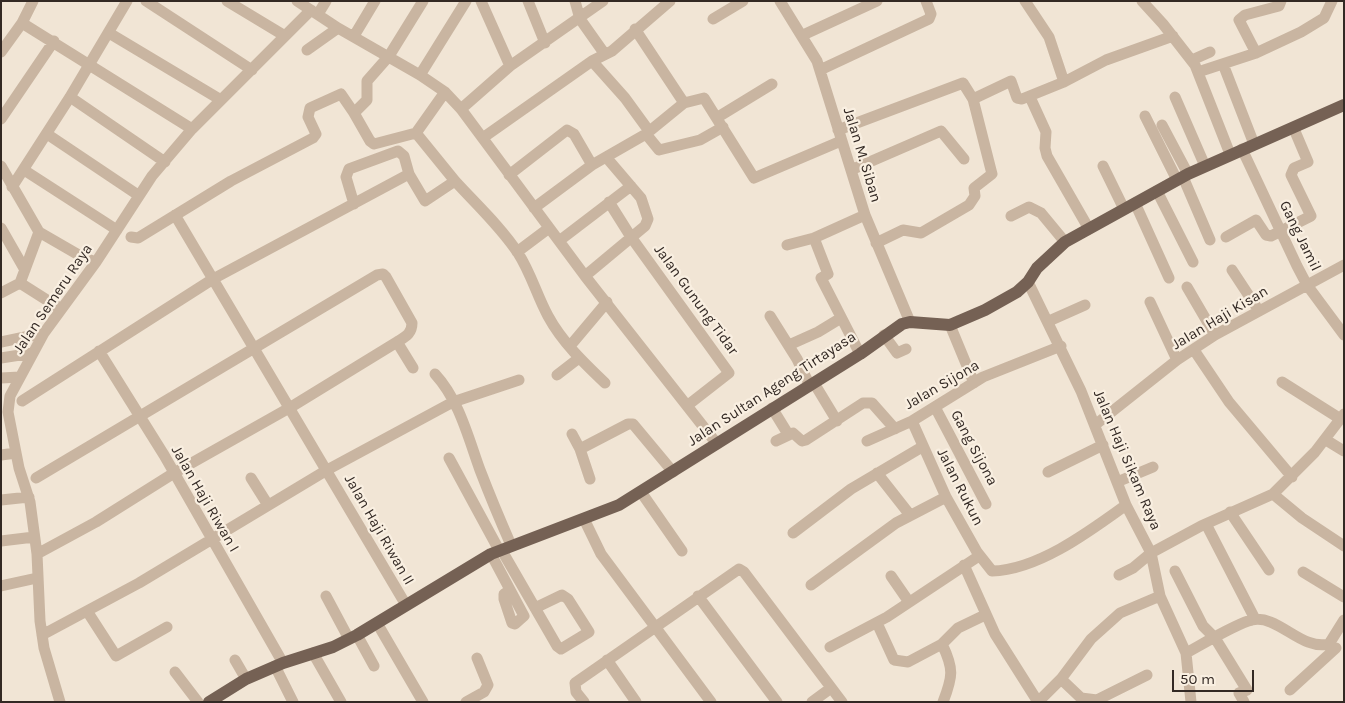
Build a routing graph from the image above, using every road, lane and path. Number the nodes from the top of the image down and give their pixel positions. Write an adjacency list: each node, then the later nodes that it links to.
1 (146, 1): 47 (street)
2 (227, 1): 31 (street)
3 (298, 1): 23 (street)
4 (326, 1): 23 (street, Jalan Semeru Raya)
5 (375, 1): 32 (street)
6 (423, 1): 41 (street)
7 (466, 1): 50 (street)
8 (481, 1): 46 (street)
9 (528, 1): 35 (street)
10 (575, 1): 24 (street)
11 (603, 1): 24 (street)
12 (670, 1): 28 (street)
13 (743, 1): 25 (street)
14 (780, 1): 30 (street, Jalan M. Siban)
15 (877, 1): 30 (street)
16 (926, 1): 48 (street)
17 (1025, 1): 51 (street)
18 (1142, 1): 33 (street)
19 (1281, 1): 40 (street)
20 (1332, 1): 40 (street)
21 (30, 2): 26 (street)
22 (122, 3): 29 (street)
23 (314, 12): 27 (street); 31 (street, Jalan Semeru Raya)
24 (580, 19): 35 (street); 39 (street)
25 (713, 19)
26 (22, 23): 34 (street); 37 (street)
27 (338, 28): 32 (street); 36 (street)
28 (635, 30): 39 (street); 59 (street)
29 (109, 33): 45 (street); 58 (street)
30 (803, 35): 48 (street, Jalan M. Siban)
31 (285, 36): 47 (street, Jalan Semeru Raya)
32 (354, 36): 41 (street)
33 (1173, 36): 42 (street); 51 (street)
34 (54, 41): 45 (street); 64 (street)
35 (545, 43): 46 (street)
36 (308, 50)
37 (1, 52)
38 (1210, 52): 42 (street)
39 (604, 53): 43 (street)
40 (1256, 53): 44 (street)
41 (389, 56): 50 (street); 62 (street)
42 (1192, 60): 49 (street)
43 (592, 61): 70 (street); 73 (street)
44 (1223, 64): 49 (street); 74 (street, Gang Jamil)
45 (89, 66): 55 (street); 67 (street)
46 (510, 66): 61 (street)
47 (252, 70): 58 (street, Jalan Semeru Raya)
48 (820, 70): 72 (street, Jalan M. Siban)
49 (1198, 72): 75 (street)
50 (420, 75): 53 (street)
51 (1064, 82): 56 (street)
52 (772, 84): 65 (street)
53 (445, 92): 61 (street); 69 (street)
54 (1175, 96): 82 (street)
55 (70, 97): 71 (street); 78 (street)
56 (1030, 97): 57 (street); 102 (street)
57 (972, 99): 72 (street); 113 (street)
58 (221, 100): 67 (street, Jalan Semeru Raya)
59 (684, 103): 65 (street); 70 (street)
60 (1344, 105): 68 (main road)
61 (461, 109): 73 (street)
62 (354, 113): 69 (street); 97 (street)
63 (1145, 116): 87 (street)
64 (1, 119)
65 (720, 122): 70 (street); 72 (street)
66 (1162, 125): 87 (street)
67 (192, 129): 78 (street, Jalan Semeru Raya)
68 (1294, 129): 74 (main road); 105 (street)
69 (416, 133): 88 (street)
70 (647, 133): 76 (street)
71 (47, 134): 83 (street); 92 (street)
72 (840, 135): 84 (street, Jalan M. Siban)
73 (486, 136): 86 (street)
74 (1248, 146): 75 (main road); 105 (street, Gang Jamil)
75 (1230, 154): 82 (main road)
76 (606, 157): 79 (street); 89 (street)
77 (964, 159): 84 (street)
78 (165, 162): 92 (street, Jalan Semeru Raya)
79 (592, 165): 86 (street); 96 (street)
80 (1, 166): 90 (street)
81 (1103, 166): 95 (street)
82 (1205, 166): 87 (main road)
83 (24, 170): 90 (street); 103 (street)
84 (851, 170): 98 (street, Jalan M. Siban)
85 (409, 174): 88 (street); 94 (street); 94 (street)
86 (509, 174): 96 (street)
87 (1183, 177): 91 (main road); 110 (street)
88 (455, 181): 115 (street)
89 (631, 186): 93 (street); 107 (street)
90 (12, 187): 104 (street)
91 (1159, 194): 95 (main road); 117 (street)
92 (138, 195): 103 (street, Jalan Semeru Raya)
93 (609, 202): 107 (street, Jalan Gunung Tidar); 111 (street)
94 (354, 204): 123 (street)
95 (1130, 206): 102 (main road); 122 (street)
96 (534, 208): 101 (street)
97 (175, 215): 106 (street); 123 (street, Jalan Haji Riwan II)
98 (865, 215): 109 (street); 113 (street, Jalan M. Siban)
99 (1011, 216): 112 (street)
100 (1, 228): 119 (street)
101 (549, 228): 111 (street); 115 (street)
102 (1089, 229): 112 (main road)
103 (117, 230): 116 (street, Jalan Semeru Raya)
104 (39, 232): 116 (street); 119 (street)
105 (1281, 233): 108 (street); 126 (street, Gang Jamil)
106 (131, 237)
107 (631, 237): 121 (street); 169 (street, Jalan Gunung Tidar)
108 (1226, 237)
109 (814, 238): 114 (street); 135 (street)
110 (1210, 240)
111 (559, 241): 121 (street)
112 (1065, 242): 124 (main road)
113 (876, 243): 137 (street, Jalan M. Siban)
114 (787, 245)
115 (517, 252): 146 (street)
116 (96, 262): 132 (street, Jalan Semeru Raya)
117 (1193, 262)
118 (1344, 265): 126 (street, Jalan Haji Kisan)
119 (25, 270): 125 (street)
120 (1232, 270): 133 (street)
121 (585, 276): 129 (street)
122 (1169, 278)
123 (213, 279): 148 (street, Jalan Haji Riwan II); 151 (street)
124 (1028, 282): 136 (street, Jalan Haji Sikam Raya); 138 (main road)
125 (20, 283): 128 (street); 132 (street)
126 (1307, 285): 133 (street, Jalan Haji Kisan); 139 (street, Gang Jamil)
127 (1187, 287): 142 (street)
128 (1, 293)
129 (607, 302): 146 (street); 169 (street)
130 (1150, 302): 156 (street)
131 (1085, 304): 136 (street)
132 (61, 309): 140 (street, Jalan Semeru Raya)
133 (1259, 311): 142 (street, Jalan Haji Kisan)
134 (770, 316): 145 (street)
135 (840, 318): 145 (street); 153 (street)
136 (1049, 321): 147 (street, Jalan Haji Sikam Raya)
137 (910, 322): 138 (main road); 141 (main road, Jalan Sultan Ageng Tirtayasa)
138 (950, 325): 164 (street)
139 (1342, 332)
140 (44, 334): 143 (street); 152 (street, Jalan Semeru Raya)
141 (884, 335): 149 (street); 153 (main road, Jalan Sultan Ageng Tirtayasa)
142 (1215, 335): 150 (street, Jalan Haji Kisan)
143 (1, 342)
144 (397, 342): 148 (street); 157 (street); 170 (street)
145 (789, 345): 166 (street)
146 (570, 346): 155 (street)
147 (1061, 346): 164 (street, Jalan Sijona); 178 (street, Jalan Haji Sikam Raya)
148 (252, 348): 170 (street, Jalan Haji Riwan II); 175 (street)
149 (906, 349)
150 (1194, 350): 156 (street, Jalan Haji Kisan); 199 (street)
151 (99, 351): 167 (street); 175 (street, Jalan Haji Riwan I)
152 (32, 353): 154 (street); 160 (street, Jalan Semeru Raya)
153 (860, 354): 166 (main road, Jalan Sultan Ageng Tirtayasa)
154 (1, 358)
155 (578, 358): 159 (street); 165 (street)
156 (1177, 360): 178 (street, Jalan Haji Kisan)
157 (414, 368)
158 (435, 374): 168 (street)
159 (557, 375)
160 (20, 377): 161 (street); 173 (street, Jalan Semeru Raya)
161 (1, 378)
162 (519, 380): 168 (street)
163 (1282, 382): 174 (street)
164 (974, 383): 171 (street, Jalan Sijona)
165 (604, 384)
166 (812, 384): 172 (main road, Jalan Sultan Ageng Tirtayasa); 176 (street)
167 (22, 401)
168 (453, 402): 194 (street); 221 (street)
169 (688, 405): 185 (street)
170 (291, 407): 194 (street, Jalan Haji Riwan II); 197 (street)
171 (935, 407): 177 (street, Jalan Sijona); 209 (street, Gang Sijona)
172 (772, 408): 181 (street); 185 (main road, Jalan Sultan Ageng Tirtayasa)
173 (5, 412): 190 (street, Jalan Semeru Raya)
174 (1341, 416): 182 (street)
175 (139, 418): 197 (street, Jalan Haji Riwan I); 200 (street)
176 (837, 421): 179 (street); 181 (street)
177 (912, 421): 179 (street, Jalan Sijona); 187 (street, Jalan Rukun)
178 (1095, 425): 186 (street, Jalan Haji Sikam Raya)
179 (895, 429): 184 (street, Jalan Sijona)
180 (572, 434): 188 (street)
181 (788, 434): 183 (street)
182 (1326, 440): 189 (street); 199 (street)
183 (776, 441)
184 (867, 441)
185 (717, 444): 195 (main road, Jalan Sultan Ageng Tirtayasa)
186 (1103, 445): 196 (street); 203 (street, Jalan Haji Sikam Raya)
187 (922, 447): 198 (street); 206 (street, Jalan Rukun)
188 (580, 449): 195 (street); 202 (street)
189 (1344, 451)
190 (16, 453): 191 (street); 207 (street, Jalan Semeru Raya)
191 (1, 455)
192 (449, 458): 221 (street)
193 (1153, 467): 203 (street)
194 (327, 470): 210 (street); 241 (street, Jalan Haji Riwan II)
195 (673, 472): 204 (main road, Jalan Sultan Ageng Tirtayasa)
196 (1048, 472)
197 (174, 473): 218 (street, Jalan Haji Riwan I); 224 (street)
198 (877, 473): 213 (street); 216 (street)
199 (1292, 477): 205 (street)
200 (36, 478)
201 (251, 478): 210 (street)
202 (590, 479)
203 (1117, 482): 211 (street, Jalan Haji Sikam Raya)
204 (641, 492): 214 (main road, Jalan Sultan Ageng Tirtayasa); 222 (street)
205 (1273, 494): 212 (street); 220 (street)
206 (946, 496): 213 (street); 225 (street, Jalan Rukun)
207 (28, 497): 208 (street); 217 (street, Jalan Semeru Raya)
208 (1, 500)
209 (986, 504)
210 (268, 505): 218 (street)
211 (1126, 505): 223 (street, Jalan Haji Sikam Raya); 225 (street)
212 (1230, 512): 215 (street); 227 (street)
213 (910, 516): 233 (street)
214 (584, 520): 221 (main road, Jalan Sultan Ageng Tirtayasa); 250 (street)
215 (1206, 524): 223 (street); 245 (street)
216 (793, 533)
217 (34, 537): 219 (street); 224 (street, Jalan Semeru Raya)
218 (211, 539): 243 (street); 262 (street, Jalan Haji Riwan I)
219 (1, 540)
220 (1344, 546)
221 (501, 549): 235 (street); 241 (main road, Jalan Sultan Ageng Tirtayasa); 242 (street)
222 (682, 551)
223 (1151, 553): 230 (street); 238 (street, Jalan Haji Sikam Raya)
224 (37, 554): 232 (street, Jalan Semeru Raya)
225 (983, 561): 226 (street)
226 (964, 565): 240 (street); 244 (street)
227 (1269, 570)
228 (1175, 571): 253 (street)
229 (1302, 572): 239 (street)
230 (1119, 575)
231 (891, 576): 240 (street)
232 (37, 578): 234 (street); 251 (street, Jalan Semeru Raya)
233 (811, 585)
234 (1, 586)
235 (510, 590)
236 (326, 596): 252 (street)
237 (698, 596): 250 (street); 268 (street); 281 (street)
238 (1160, 596): 258 (street, Jalan Haji Sikam Raya); 267 (street)
239 (1344, 596)
240 (909, 602): 247 (street)
241 (406, 605): 248 (main road, Jalan Sultan Ageng Tirtayasa)
242 (535, 608): 242 (street)
243 (87, 611): 249 (street); 251 (street)
244 (985, 615): 254 (street); 285 (street)
245 (1255, 619): 253 (street); 256 (street)
246 (1344, 620): 256 (street)
247 (877, 623): 254 (street); 255 (street)
248 (377, 624): 252 (main road, Jalan Sultan Ageng Tirtayasa); 276 (street)
249 (166, 627)
250 (654, 628): 261 (street); 280 (street)
251 (42, 636): 272 (street, Jalan Semeru Raya)
252 (353, 637): 257 (main road, Jalan Sultan Ageng Tirtayasa); 263 (street)
253 (1215, 638): 258 (street); 287 (street)
254 (942, 644): 284 (street)
255 (830, 647)
256 (1336, 648): 269 (street)
257 (313, 653): 262 (main road, Jalan Sultan Ageng Tirtayasa); 275 (street)
258 (1186, 653): 286 (street, Jalan Haji Sikam Raya)
259 (477, 658): 277 (street)
260 (235, 660): 266 (street)
261 (607, 660): 278 (street); 279 (street)
262 (279, 665): 266 (main road, Jalan Sultan Ageng Tirtayasa); 270 (street, Jalan Haji Riwan I)
263 (374, 666)
264 (175, 672): 273 (street)
265 (1147, 675): 271 (street)
266 (246, 679): 274 (main road, Jalan Sultan Ageng Tirtayasa)
267 (1061, 679): 271 (street); 285 (street)
268 (831, 688): 282 (street); 283 (street)
269 (1290, 690)
270 (291, 700)
271 (1098, 701)
272 (60, 702)
273 (198, 702)
274 (210, 702)
275 (341, 702)
276 (423, 702)
277 (466, 702)
278 (584, 702)
279 (636, 702)
280 (711, 702)
281 (777, 702)
282 (812, 702)
283 (842, 702)
284 (942, 702)
285 (1038, 702)
286 (1192, 702)
287 (1244, 702)

